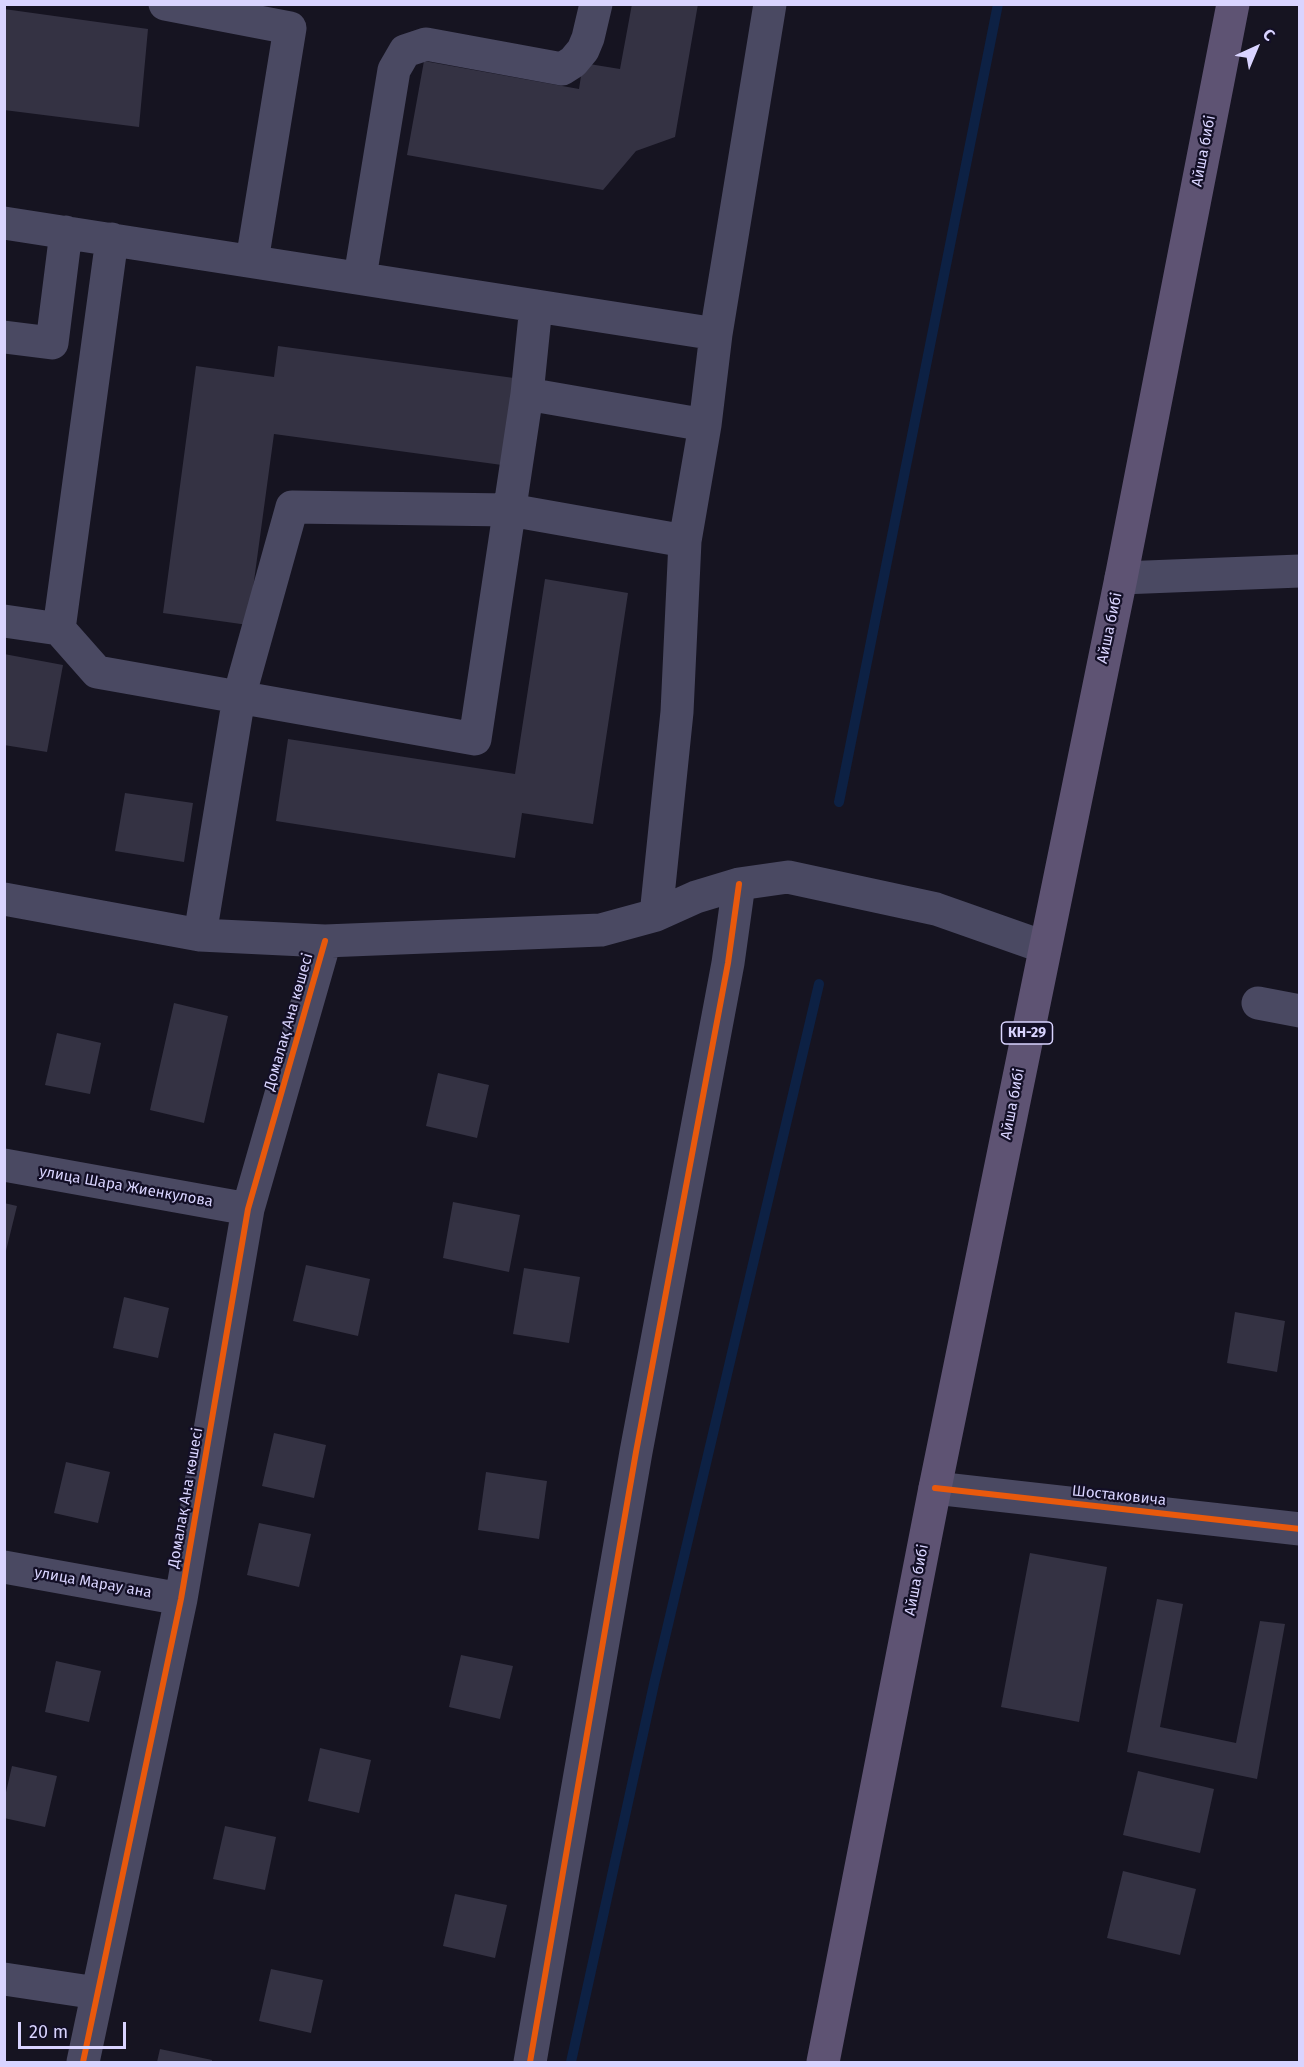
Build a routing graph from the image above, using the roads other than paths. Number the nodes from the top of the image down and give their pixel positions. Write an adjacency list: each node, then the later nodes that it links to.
1 (165, 4): 8 (street)
2 (596, 4): 9 (street)
3 (770, 4): 11 (street)
4 (1233, 4): 18 (main road, Айша бибі / КН-29)
5 (4, 223): 6 (street)
6 (66, 232): 7 (street); 12 (street)
7 (112, 239): 8 (street); 20 (street)
8 (252, 261): 9 (street)
9 (360, 277): 10 (street)
10 (536, 306): 11 (street); 13 (street)
11 (716, 334): 14 (street)
12 (4, 337)
13 (527, 394): 14 (street); 15 (street)
14 (705, 425): 16 (street)
15 (510, 510): 16 (street); 21 (street); 21 (street)
16 (685, 541): 24 (street)
17 (1299, 571): 18 (street)
18 (1121, 578): 27 (main road, Айша бибі / КН-29)
19 (4, 621): 20 (street)
20 (59, 629): 21 (street)
21 (239, 697): 25 (street)
22 (739, 884): 24 (street); 27 (street); 39 (street)
23 (4, 899): 25 (street)
24 (656, 915): 26 (street)
25 (201, 935): 26 (street)
26 (325, 941): 31 (street, Домалақ Ана көшесі)
27 (1044, 947): 32 (main road, Айша бибі / КН-29)
28 (1258, 1003): 29 (street)
29 (1299, 1011)
30 (4, 1165): 31 (street, улица Шара Жиенкулова)
31 (248, 1209): 35 (street, Домалақ Ана көшесі)
32 (935, 1488): 33 (street, Шостаковича); 40 (main road, Айша бибі / КН-29)
33 (1299, 1529)
34 (4, 1568): 35 (street, улица Марау ана)
35 (181, 1599): 37 (street, Домалақ Ана көшесі)
36 (4, 1979): 37 (street)
37 (97, 1993): 38 (street, Домалақ Ана көшесі)
38 (83, 2062)
39 (530, 2062)
40 (823, 2062)

